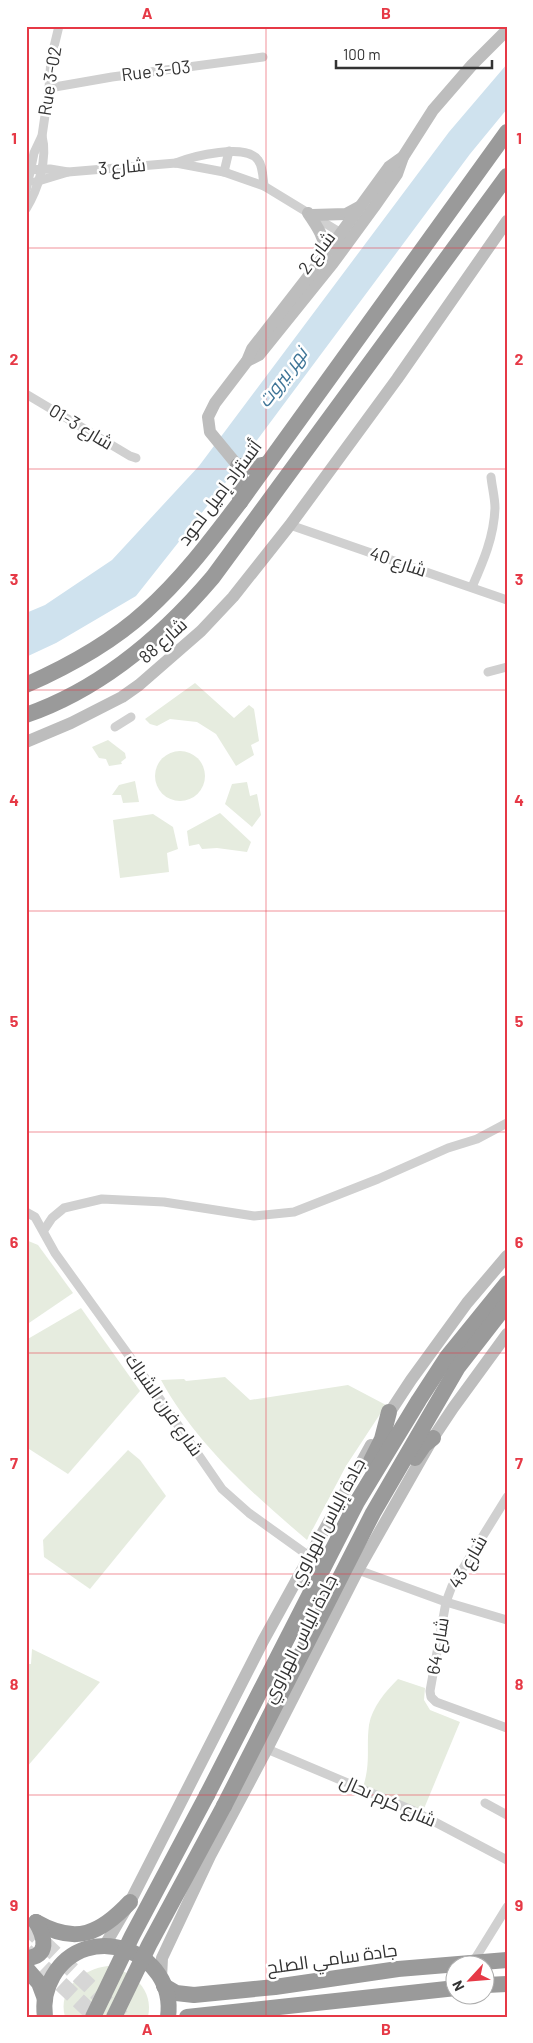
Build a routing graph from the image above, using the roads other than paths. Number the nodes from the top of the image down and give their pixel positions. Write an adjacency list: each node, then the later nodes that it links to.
1 (60, 26): 4 (street, Rue 3-02)
2 (507, 30): 8 (street, شارع 2)
3 (263, 58): 4 (street, Rue 3-03)
4 (49, 88): 6 (street, Rue 3-02)
5 (507, 132): 27 (highway, أتستراد إميل لحود)
6 (42, 136): 10 (street); 11 (street)
7 (229, 151): 9 (street, شارع 3); 13 (street); 17 (street, شارع 3)
8 (403, 156): 18 (street, شارع 2); 22 (street, شارع 2)
9 (176, 163): 12 (street, شارع 3); 13 (street, شارع 3)
10 (41, 168): 11 (street); 12 (street); 15 (street)
11 (28, 170): 16 (street)
12 (68, 172): 15 (street)
13 (224, 172): 17 (street, شارع 3)
14 (507, 176): 37 (highway)
15 (38, 182): 16 (street); 19 (street)
16 (27, 186)
17 (264, 186): 20 (street, شارع 3)
18 (365, 202): 20 (street); 22 (street, شارع 2)
19 (26, 209)
20 (310, 214): 22 (street, شارع 3); 23 (street)
21 (507, 221): 31 (street, شارع 88)
22 (346, 236): 23 (street, شارع 2); 24 (street, شارع 2)
23 (324, 255): 24 (street, شارع 2)
24 (248, 361): 28 (street, شارع 2)
25 (26, 394): 26 (street, شارع 3-01)
26 (136, 458)
27 (267, 464): 28 (highway); 30 (highway, أتستراد إميل لحود)
28 (238, 466): 30 (highway)
29 (491, 477): 32 (street)
30 (240, 502): 36 (highway, أتستراد إميل لحود)
31 (290, 526): 32 (street, شارع 40); 40 (street, شارع 88)
32 (472, 587): 33 (street, شارع 40)
33 (507, 600)
34 (507, 667): 35 (street)
35 (488, 672)
36 (26, 685)
37 (26, 715)
38 (132, 717): 39 (street)
39 (115, 727)
40 (26, 742)
41 (507, 1123): 43 (street)
42 (26, 1212): 43 (street, شارع فرن الشباك)
43 (44, 1230): 55 (street, شارع فرن الشباك)
44 (507, 1256): 48 (street, جادة إلياس الهراوي)
45 (507, 1283): 51 (highway, جادة إلياس الهراوي)
46 (507, 1304): 53 (highway, جادة إلياس الهراوي)
47 (507, 1334): 49 (street, جادة الياس الهراوي)
48 (389, 1412): 51 (highway); 55 (street, جادة إلياس الهراوي)
49 (433, 1438): 53 (highway); 56 (street, جادة الياس الهراوي)
50 (507, 1497): 52 (street, شارع 43)
51 (357, 1502): 80 (highway, جادة إلياس الهراوي, bridge)
52 (498, 1512): 54 (street); 57 (street, شارع 43)
53 (373, 1513): 81 (highway, جادة إلياس الهراوي, bridge)
54 (507, 1517)
55 (309, 1556): 64 (street, جادة الياس الهراوي)
56 (358, 1570): 57 (street); 60 (street, جادة الياس الهراوي)
57 (446, 1602): 58 (street); 59 (street, شارع 64)
58 (507, 1620)
59 (507, 1728)
60 (267, 1749): 63 (street, شارع كرم ىحال); 70 (street, جادة الياس الهراوي)
61 (484, 1803): 62 (street)
62 (507, 1815)
63 (507, 1860)
64 (130, 1902): 66 (highway); 67 (street, جادة الياس الهراوي)
65 (507, 1907): 71 (street)
66 (31, 1918): 69 (highway); 72 (highway)
67 (120, 1920): 68 (street, جادة الياس الهراوي); 70 (street)
68 (105, 1945): 69 (highway); 75 (highway)
69 (83, 1950): 77 (highway)
70 (164, 1953): 75 (street, جادة الياس الهراوي)
71 (477, 1956)
72 (26, 1958)
73 (446, 1965): 75 (highway, جادة سامي الصلح)
74 (26, 1968): 77 (highway)
75 (163, 1982): 82 (highway)
76 (446, 1989): 78 (highway)
77 (45, 1999): 79 (highway)
78 (194, 2016)
79 (45, 2017)
80 (93, 2017)
81 (114, 2017)
82 (168, 2017)

